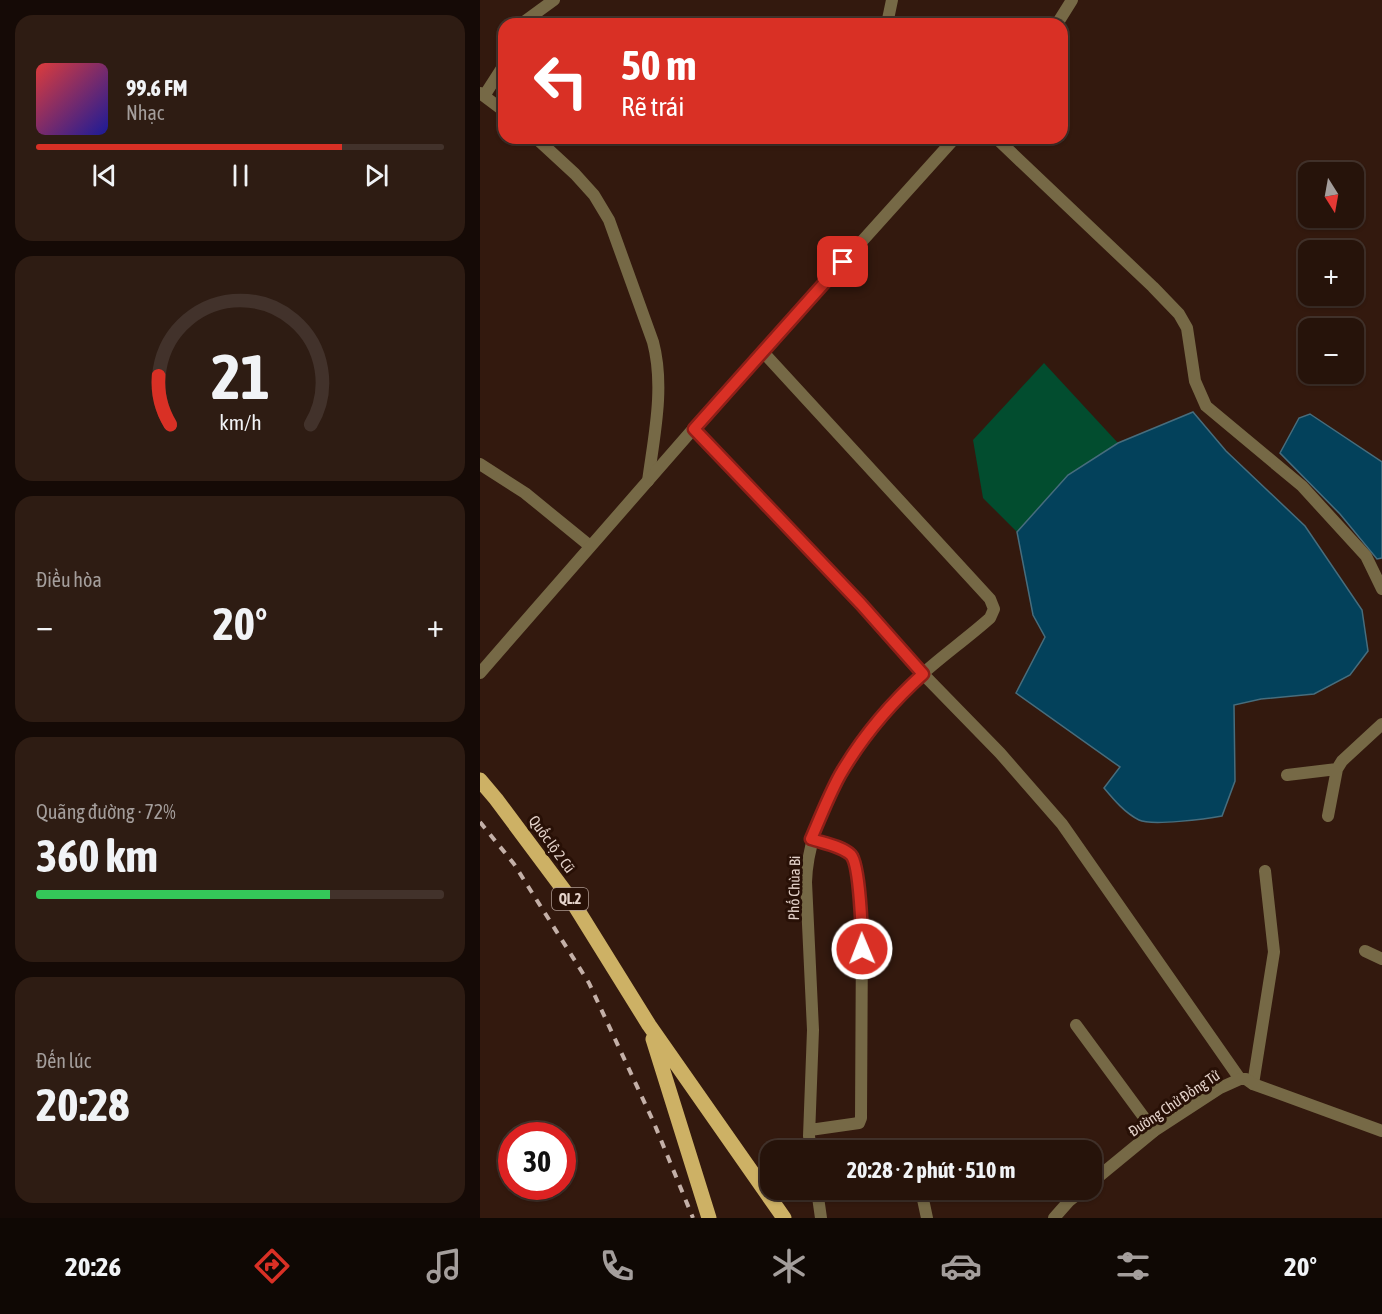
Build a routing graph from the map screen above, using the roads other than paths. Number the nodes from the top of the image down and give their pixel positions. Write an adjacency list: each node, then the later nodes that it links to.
1 (554, 0): 4 (street)
2 (892, 0): 5 (street)
3 (1072, 0): 6 (street)
4 (529, 18)
5 (888, 18)
6 (1061, 18)
7 (498, 73): 8 (street)
8 (482, 95): 9 (street)
9 (498, 107)
10 (542, 144): 16 (street)
11 (950, 144): 13 (street)
12 (1002, 144): 18 (street)
13 (763, 352): 14 (street); 20 (street, Phố Chùa Bi)
14 (694, 429): 16 (street); 20 (street)
15 (480, 464): 17 (street)
16 (648, 482): 17 (street)
17 (590, 546): 19 (street)
18 (1382, 590)
19 (480, 672)
20 (923, 674): 26 (street, Phố Chùa Bi); 32 (street)
21 (1382, 724): 22 (street)
22 (1337, 770): 23 (street); 25 (street)
23 (1287, 775)
24 (480, 780): 30 (main road, Quốc lộ 2 Cũ / QL.2)
25 (1328, 816)
26 (811, 839): 34 (street, Phố Chùa Bi); 34 (street)
27 (1265, 871): 33 (street)
28 (1365, 951): 29 (street)
29 (1382, 959)
30 (649, 1024): 42 (main road, Quốc lộ 2 Cũ / QL.2); 43 (main road, Quốc lộ 2 Cũ / QL.2)
31 (1076, 1025): 35 (street)
32 (1240, 1079): 33 (street, Đường Chử Đồng Tử); 35 (street, Đường Chử Đồng Tử)
33 (1253, 1084): 36 (street, Đường Chử Đồng Tử)
34 (810, 1130): 37 (street, Phố Chùa Bi)
35 (1155, 1131): 38 (street, Đường Chử Đồng Tử)
36 (1382, 1131)
37 (811, 1140)
38 (1102, 1174)
39 (818, 1200): 44 (street)
40 (923, 1200): 45 (street)
41 (1071, 1200): 46 (street)
42 (709, 1218)
43 (784, 1218)
44 (821, 1218)
45 (927, 1218)
46 (1054, 1218)

